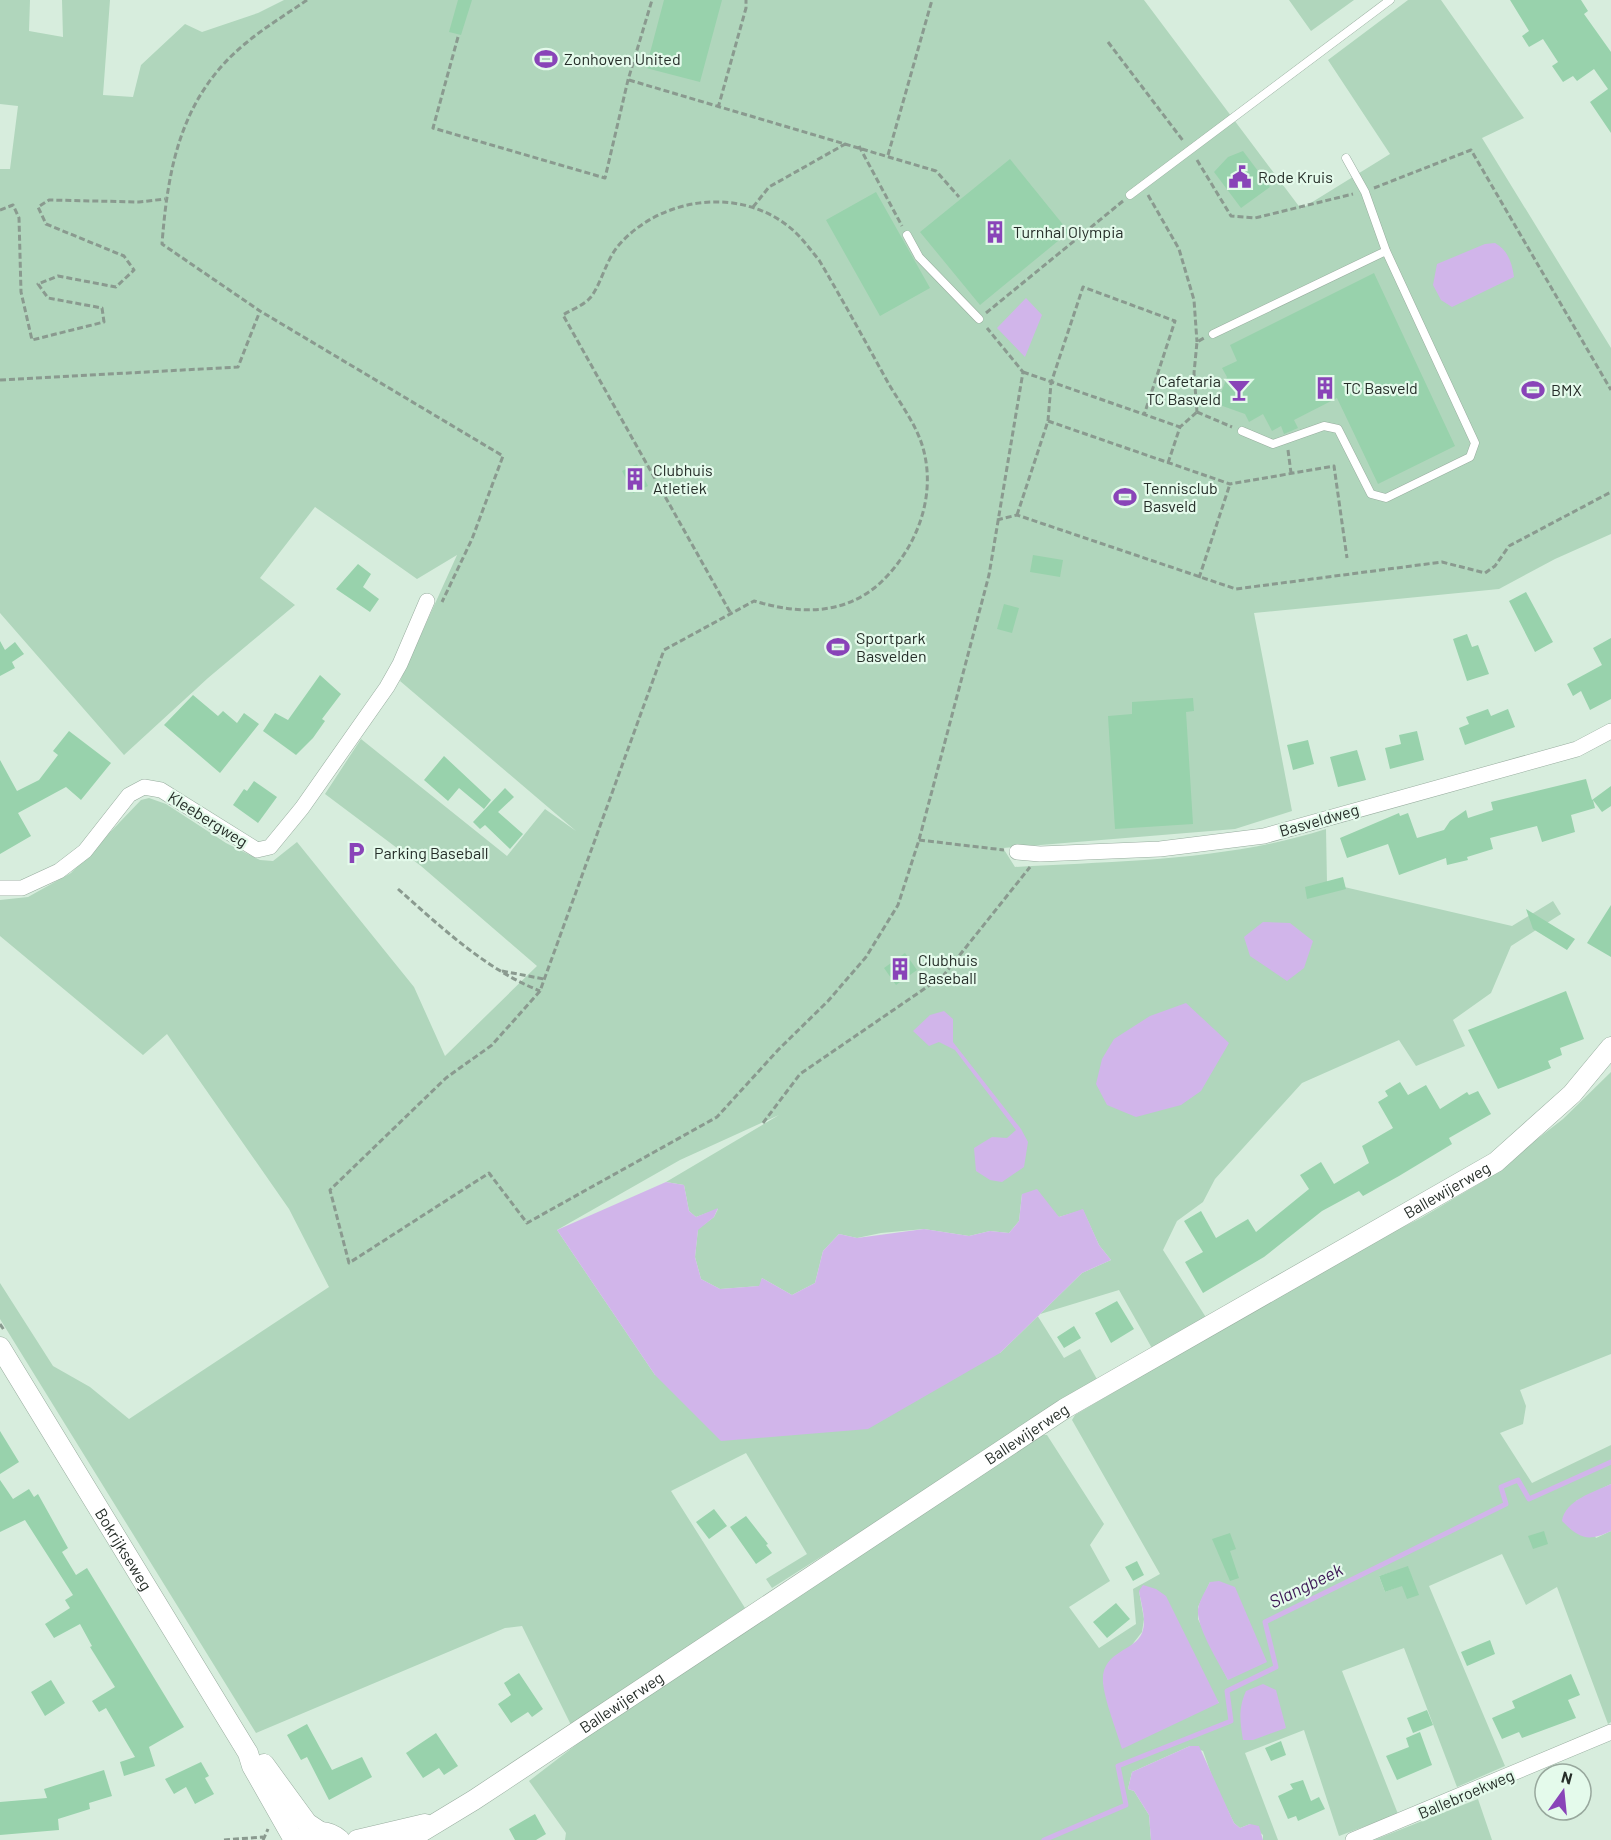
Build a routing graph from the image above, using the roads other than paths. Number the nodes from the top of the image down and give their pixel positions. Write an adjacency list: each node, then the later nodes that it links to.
1 (1390, 0): 3 (lane)
2 (1346, 158): 5 (lane)
3 (1130, 195)
4 (907, 235): 6 (lane)
5 (1386, 251): 7 (lane); 8 (lane)
6 (979, 319)
7 (1213, 334)
8 (1242, 431)
9 (433, 606): 12 (street, Kleebergweg)
10 (1611, 731): 11 (street, Basveldweg)
11 (1017, 852)
12 (0, 888)
13 (1611, 1047): 17 (street, Ballewijerweg)
14 (0, 1347): 16 (street, Bokrijkseweg)
15 (1611, 1732): 24 (street, Ballebroekweg)
16 (248, 1753): 18 (street, Bokrijkseweg); 19 (street, Bokrijkseweg)
17 (436, 1822): 22 (street, Ballewijerweg); 23 (street, Ballewijerweg)
18 (319, 1831): 20 (street); 21 (street, Bokrijkseweg)
19 (294, 1840)
20 (300, 1840)
21 (340, 1840)
22 (357, 1840)
23 (408, 1840)
24 (1353, 1840)

